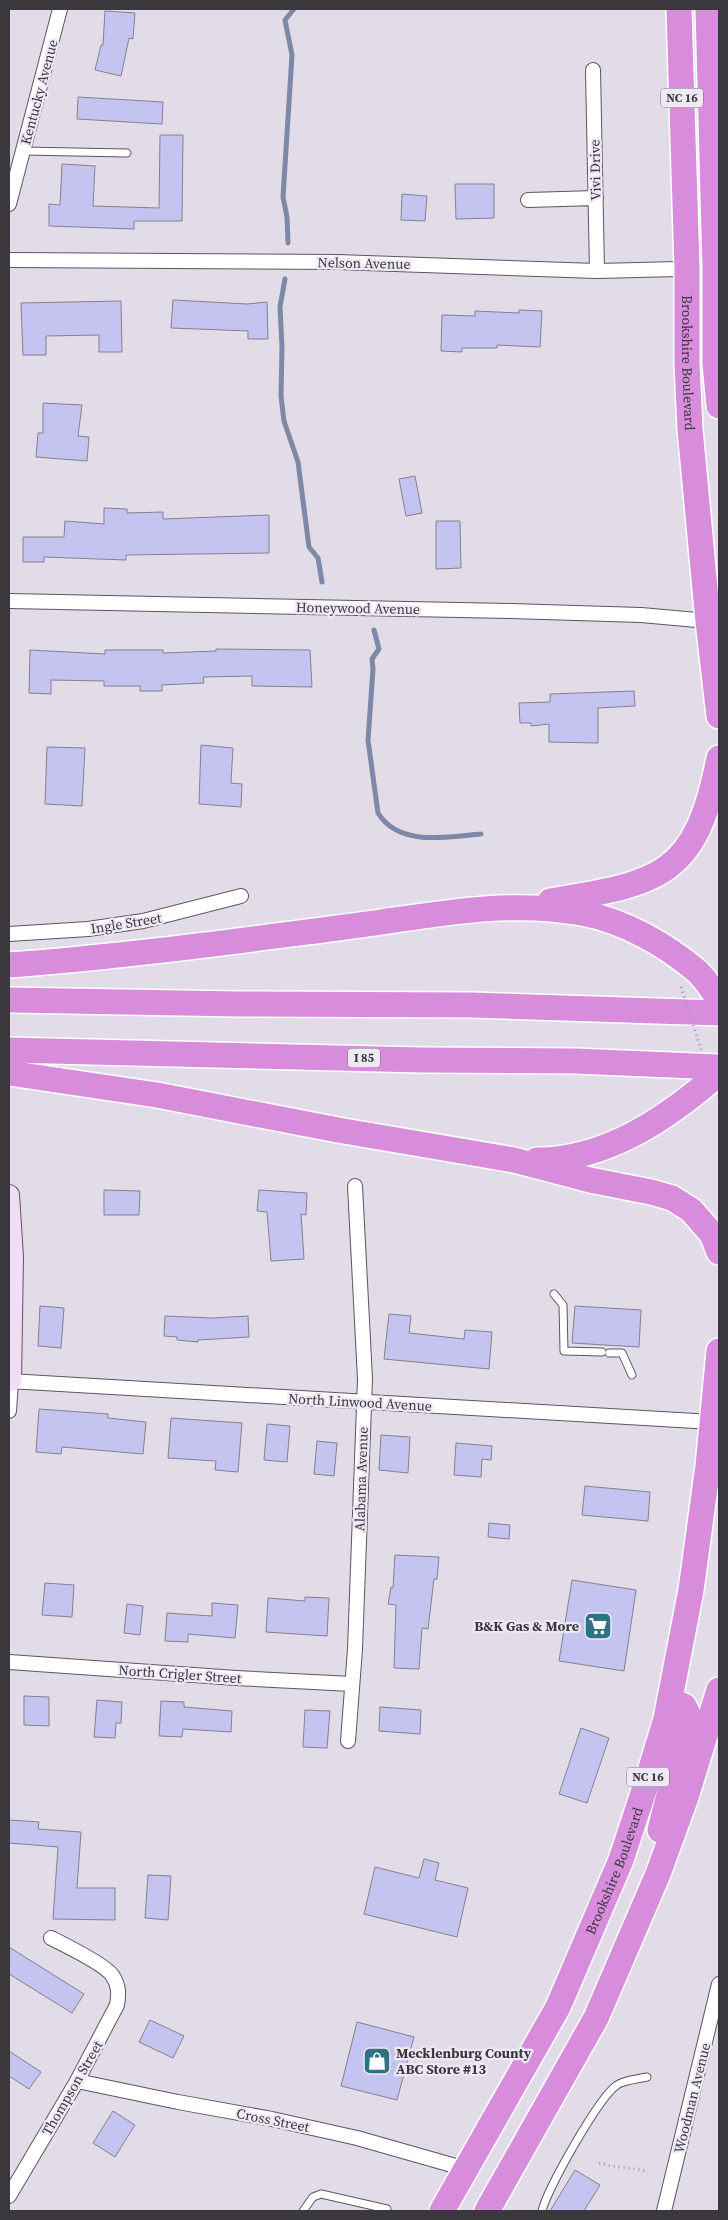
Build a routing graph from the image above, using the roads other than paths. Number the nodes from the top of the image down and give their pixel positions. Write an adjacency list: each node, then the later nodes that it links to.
1 (60, 9): 5 (street, Kentucky Avenue)
2 (679, 9): 11 (highway, Brookshire Boulevard / NC 16)
3 (708, 9): 12 (highway, Brookshire Boulevard / NC 16)
4 (593, 70): 7 (street, Vivi Drive)
5 (23, 151): 6 (lane); 9 (street, Kentucky Avenue)
6 (127, 153)
7 (596, 198): 8 (street); 13 (street, Vivi Drive)
8 (528, 200)
9 (9, 204)
10 (9, 260): 13 (street, Nelson Avenue)
11 (687, 268): 12 (street, Nelson Avenue); 13 (street, Nelson Avenue); 16 (highway, Brookshire Boulevard / NC 16)
12 (717, 268): 14 (highway, Brookshire Boulevard / NC 16)
13 (598, 270)
14 (719, 392)
15 (9, 601): 16 (street, Honeywood Avenue)
16 (708, 621): 17 (highway, Brookshire Boulevard / NC 16)
17 (719, 716)
18 (719, 758): 20 (highway)
19 (241, 896): 21 (street, Ingle Street)
20 (520, 906): 22 (highway); 23 (highway)
21 (9, 934)
22 (9, 965)
23 (719, 998)
24 (9, 1000): 25 (highway)
25 (719, 1013)
26 (9, 1050): 27 (highway, I 85)
27 (711, 1060)
28 (9, 1073): 30 (highway)
29 (719, 1074): 30 (highway)
30 (514, 1160): 33 (highway)
31 (356, 1186): 38 (street, Alabama Avenue)
32 (9, 1195): 37 (street)
33 (719, 1252)
34 (554, 1294): 36 (lane)
35 (719, 1351): 40 (highway, Brookshire Boulevard / NC 16)
36 (632, 1375)
37 (10, 1381): 38 (street, North Linwood Avenue); 39 (street)
38 (364, 1402): 40 (street, North Linwood Avenue); 42 (street, Alabama Avenue)
39 (9, 1411)
40 (712, 1422): 44 (highway, Brookshire Boulevard / NC 16)
41 (9, 1662): 42 (street, North Crigler Street)
42 (352, 1684): 45 (street, Alabama Avenue)
43 (719, 1694): 46 (highway, NC 16)
44 (670, 1700): 46 (highway); 51 (highway, Brookshire Boulevard / NC 16)
45 (348, 1741)
46 (645, 1906): 56 (highway, NC 16)
47 (51, 1938): 50 (street, Thompson Street)
48 (719, 1984): 58 (street, Woodman Avenue)
49 (647, 2077): 57 (lane)
50 (77, 2081): 51 (street, Cross Street); 52 (street, Thompson Street)
51 (466, 2169): 55 (highway, Brookshire Boulevard / NC 16)
52 (9, 2196)
53 (388, 2208): 54 (lane)
54 (304, 2211)
55 (442, 2211)
56 (487, 2211)
57 (542, 2211)
58 (664, 2211)

